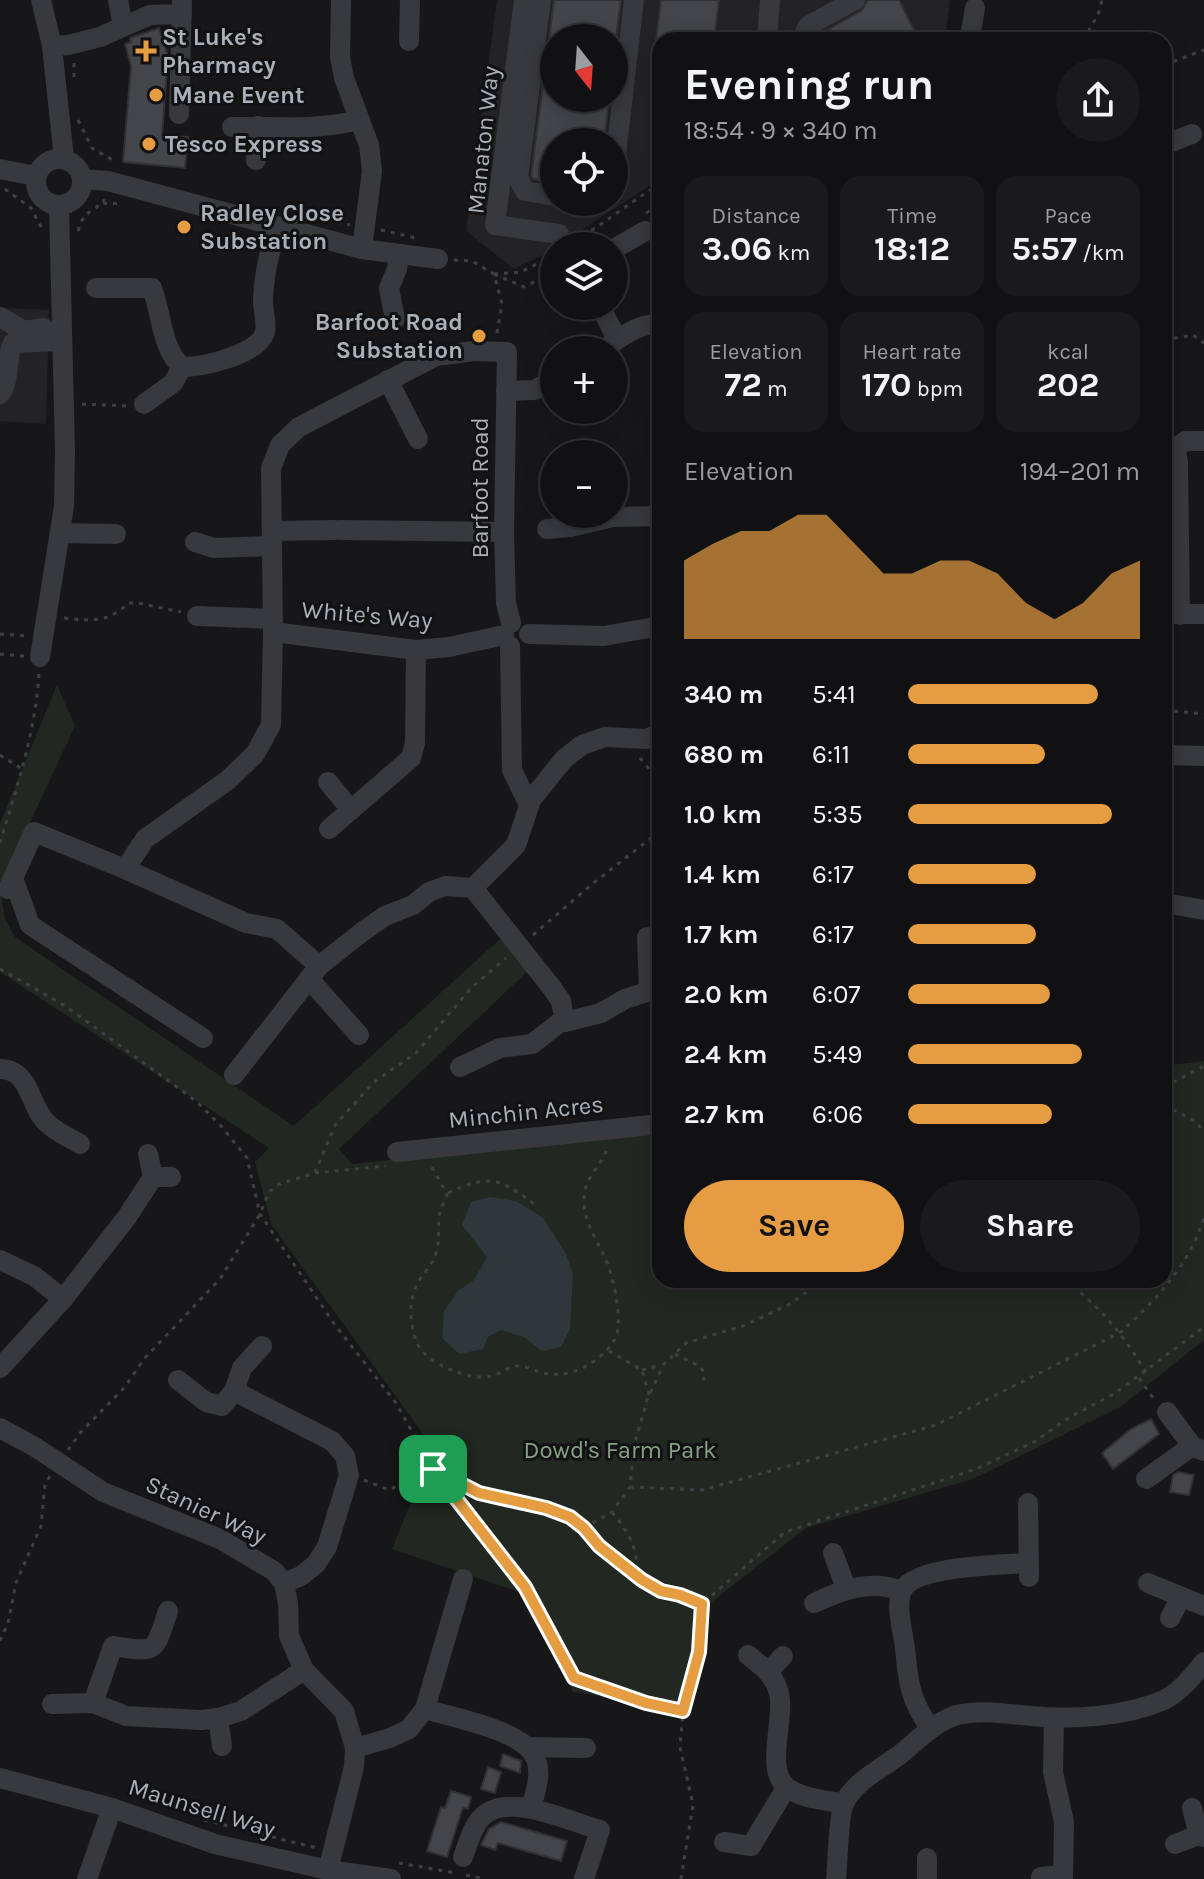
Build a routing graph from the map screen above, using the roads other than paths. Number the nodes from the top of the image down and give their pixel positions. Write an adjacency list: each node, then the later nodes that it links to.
1 (41, 0): 17 (street)
2 (118, 0): 12 (street)
3 (341, 0): 19 (street)
4 (410, 0): 16 (street)
5 (524, 0): 34 (street, Manaton Way)
6 (541, 0): 30 (street)
7 (634, 0): 22 (street)
8 (770, 0): 13 (street)
9 (855, 0): 14 (street)
10 (182, 7): 12 (street); 18 (street)
11 (975, 8): 15 (street)
12 (123, 26): 17 (street)
13 (768, 32)
14 (805, 32)
15 (971, 32)
16 (409, 41)
17 (60, 46): 25 (street)
18 (179, 114)
19 (358, 120): 20 (street); 36 (street)
20 (258, 126): 21 (street); 26 (street)
21 (232, 127)
22 (619, 128)
23 (1192, 134): 24 (street)
24 (1172, 142)
25 (64, 159): 28 (street); 29 (street)
26 (256, 160)
27 (0, 169): 28 (street)
28 (36, 176): 31 (street)
29 (82, 179): 31 (street); 32 (street)
30 (540, 194)
31 (59, 206): 43 (street)
32 (279, 227): 36 (street); 45 (street)
33 (645, 231): 35 (street)
34 (540, 235)
35 (628, 241)
36 (362, 249): 37 (street)
37 (399, 255): 38 (street); 41 (street)
38 (438, 259)
39 (96, 288): 45 (street)
40 (0, 317): 43 (street)
41 (395, 319)
42 (652, 325): 44 (street)
43 (60, 332): 49 (street); 58 (street)
44 (626, 336)
45 (182, 367): 50 (street)
46 (388, 380): 48 (street, Barfoot Road); 51 (street); 60 (street)
47 (540, 387): 48 (street)
48 (506, 391): 57 (street, Barfoot Road)
49 (0, 394)
50 (144, 404)
51 (418, 439)
52 (1204, 441): 53 (street)
53 (1172, 445)
54 (1172, 451): 62 (street)
55 (652, 516): 56 (street)
56 (547, 529)
57 (504, 532): 60 (street); 67 (street, Barfoot Road)
58 (60, 533): 59 (street); 68 (street)
59 (116, 534)
60 (272, 539): 61 (street); 65 (street)
61 (195, 542)
62 (1172, 614): 63 (street)
63 (1204, 614)
64 (197, 616): 65 (street, White's Way)
65 (273, 626): 69 (street, White's Way); 77 (street)
66 (652, 627): 67 (street, White's Way)
67 (508, 635): 69 (street, White's Way); 74 (street, Barfoot Road)
68 (42, 647)
69 (416, 650): 75 (street)
70 (652, 737): 74 (street)
71 (1172, 755): 72 (street)
72 (1204, 756)
73 (328, 782): 75 (street)
74 (529, 805): 78 (street)
75 (351, 810): 76 (street)
76 (329, 829)
77 (125, 869): 82 (street); 87 (street)
78 (473, 888): 82 (street); 85 (street)
79 (1172, 904): 80 (street)
80 (1204, 910)
81 (647, 937): 83 (street)
82 (314, 973): 86 (street); 90 (street)
83 (652, 974)
84 (652, 990): 85 (street)
85 (565, 1022): 88 (street)
86 (359, 1035)
87 (203, 1038)
88 (460, 1067)
89 (0, 1069): 92 (street)
90 (234, 1075)
91 (652, 1125): 93 (street, Minchin Acres)
92 (80, 1144)
93 (397, 1152)
94 (148, 1154): 96 (street)
95 (0, 1260): 96 (street)
96 (63, 1299): 98 (street)
97 (262, 1346): 100 (street)
98 (0, 1368)
99 (178, 1380): 100 (street)
100 (228, 1399): 108 (street)
101 (1167, 1412): 103 (street)
102 (0, 1428): 108 (street, Stanier Way)
103 (1198, 1449): 104 (street)
104 (1146, 1479)
105 (1028, 1503): 111 (street)
106 (833, 1553): 110 (street)
107 (462, 1578): 122 (street)
108 (284, 1583): 119 (street)
109 (1148, 1583): 112 (street)
110 (846, 1588): 111 (street); 113 (street)
111 (901, 1591): 125 (street)
112 (1181, 1597): 114 (street); 116 (street)
113 (814, 1603)
114 (1204, 1606)
115 (168, 1611): 120 (street)
116 (1170, 1618)
117 (748, 1655): 131 (street)
118 (1204, 1662): 124 (street)
119 (304, 1670): 123 (street); 128 (street)
120 (93, 1703): 121 (street); 123 (street)
121 (52, 1704)
122 (425, 1709): 127 (street); 128 (street)
123 (218, 1718): 126 (street)
124 (1054, 1718): 125 (street); 144 (street)
125 (930, 1728): 132 (street)
126 (222, 1746)
127 (529, 1747): 129 (street); 134 (street)
128 (355, 1748): 141 (street)
129 (586, 1748)
130 (0, 1778): 133 (street, Maunsell Way)
131 (786, 1788): 132 (street); 137 (street)
132 (844, 1804): 147 (street)
133 (112, 1808): 141 (street, Maunsell Way); 145 (street)
134 (531, 1808): 139 (street); 146 (street)
135 (1192, 1808): 136 (street)
136 (1201, 1836): 138 (street)
137 (724, 1842)
138 (1175, 1844)
139 (463, 1857)
140 (927, 1858): 148 (street)
141 (331, 1860): 142 (street, Maunsell Way)
142 (395, 1871)
143 (1041, 1877): 144 (street)
144 (1063, 1877)
145 (87, 1879)
146 (584, 1879)
147 (836, 1879)
148 (927, 1879)

